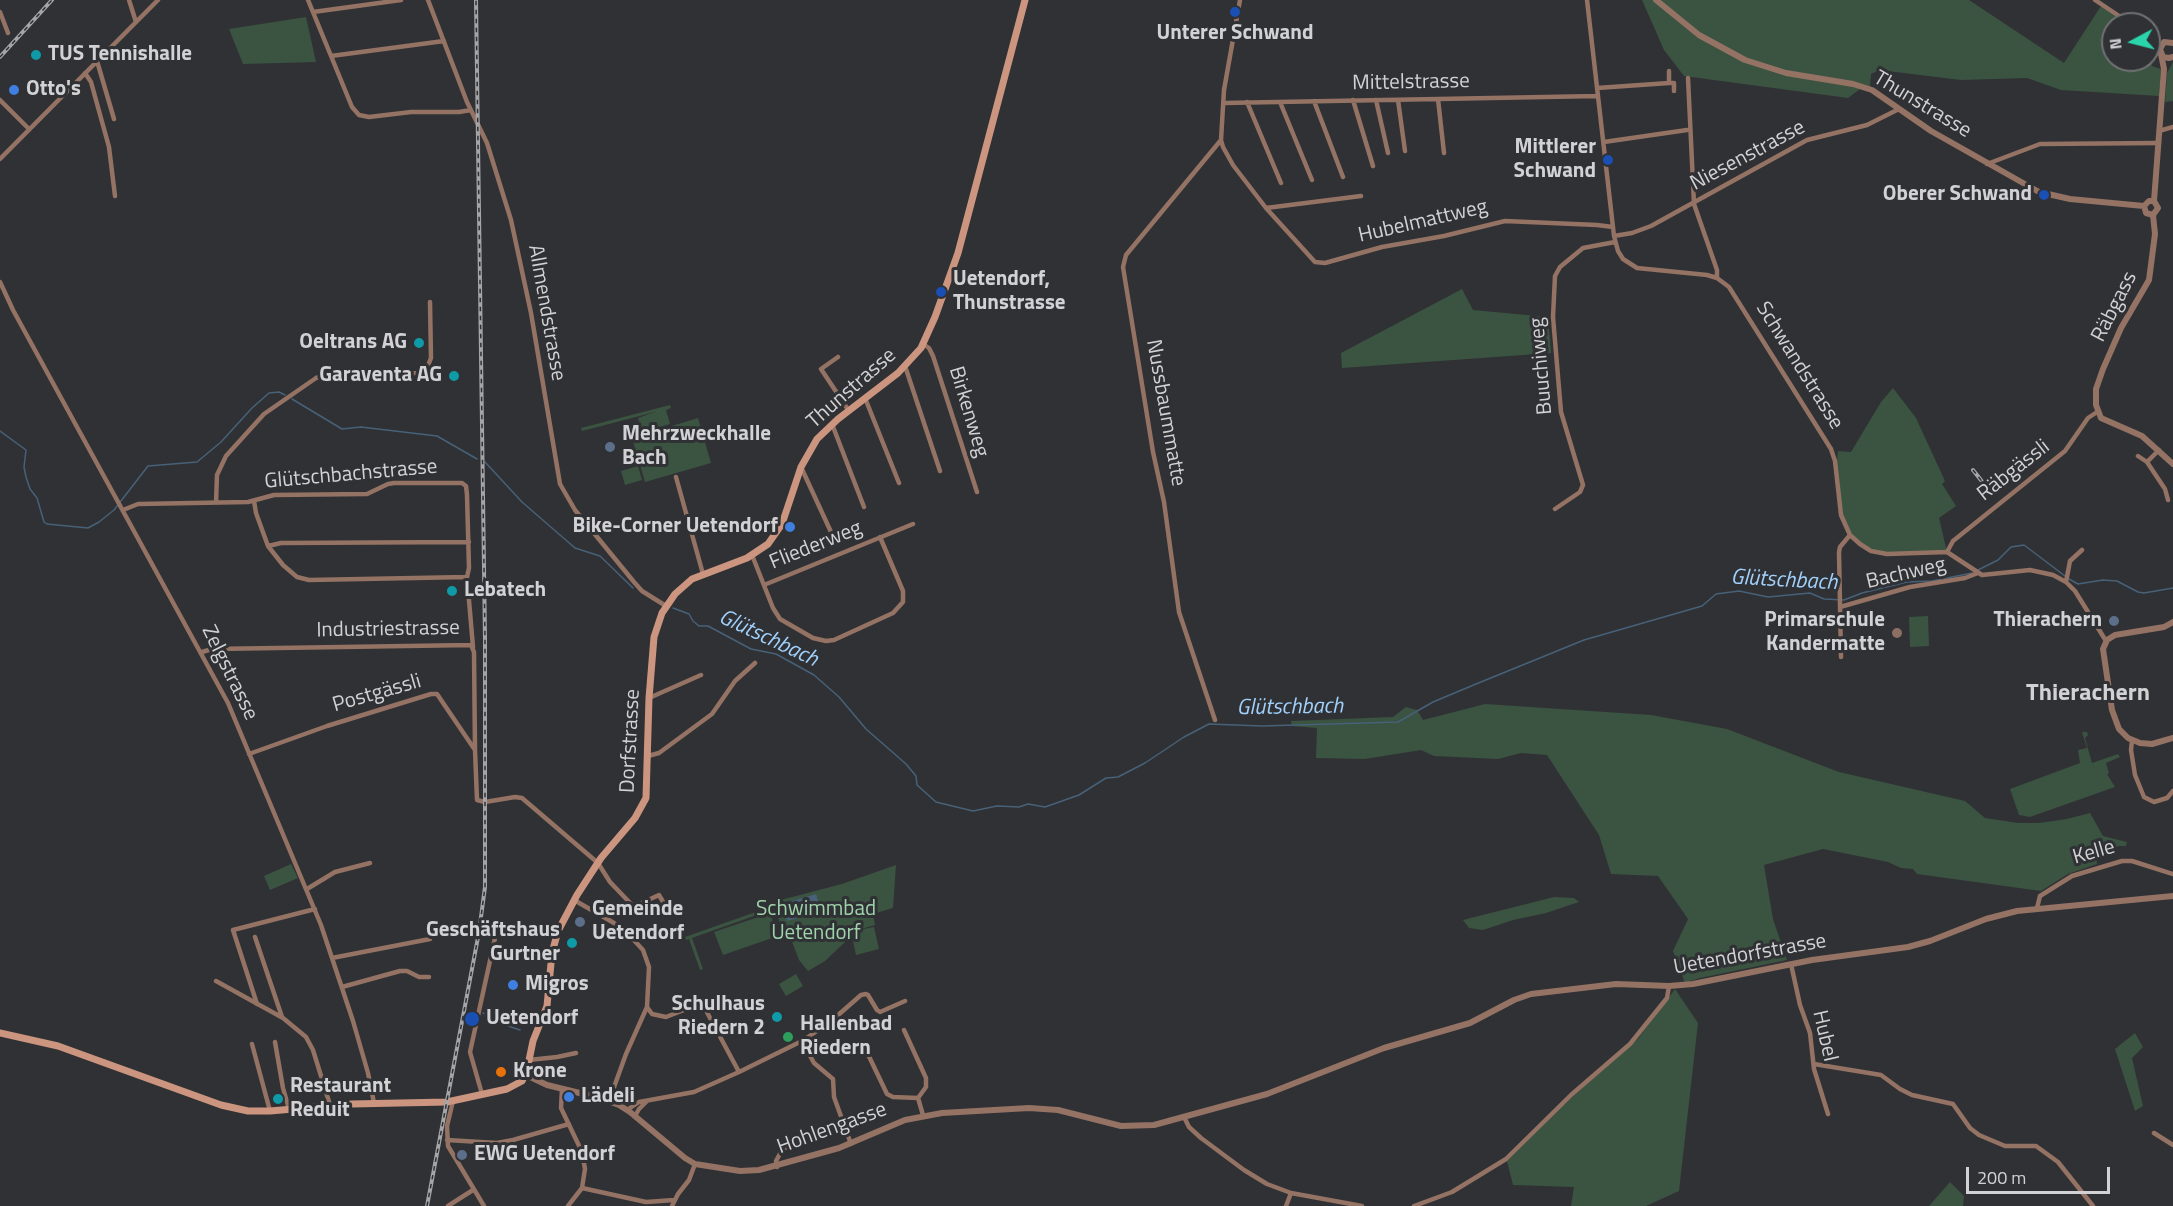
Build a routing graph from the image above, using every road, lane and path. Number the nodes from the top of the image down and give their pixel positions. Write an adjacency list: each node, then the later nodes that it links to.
1 (129, 0): 14 (street)
2 (158, 0): 14 (street)
3 (308, 0): 12 (street)
4 (401, 0): 12 (street)
5 (428, 0): 17 (street, Allmendstrasse)
6 (1025, 0): 72 (main road, Thunstrasse)
7 (1240, 0): 39 (street)
8 (1587, 0): 28 (street)
9 (1656, 0): 40 (street, Thunstrasse)
10 (2095, 0): 13 (street)
11 (0, 12): 15 (street)
12 (313, 12): 19 (street)
13 (2113, 12)
14 (136, 22): 22 (street)
15 (8, 33)
16 (2173, 34): 18 (street)
17 (444, 41): 19 (street); 41 (street, Allmendstrasse)
18 (2168, 42)
19 (331, 56): 41 (street)
20 (2161, 56): 23 (street)
21 (2172, 57): 23 (street)
22 (97, 61): 25 (street); 42 (street)
23 (2164, 69): 46 (street)
24 (1669, 71): 27 (street)
25 (85, 73): 44 (street); 59 (street)
26 (1688, 78): 62 (street)
27 (1669, 83): 28 (street); 29 (street)
28 (1597, 88): 30 (street)
29 (1674, 92)
30 (1598, 96): 32 (street, Mittelstrasse); 48 (street)
31 (1398, 99): 32 (street, Mittelstrasse); 35 (street, Mittelstrasse); 50 (street)
32 (1437, 99): 52 (street)
33 (0, 100): 44 (street)
34 (1353, 100): 35 (street, Mittelstrasse); 36 (street, Mittelstrasse); 55 (street)
35 (1376, 100): 51 (street)
36 (1314, 101): 38 (street, Mittelstrasse); 56 (street)
37 (1247, 102): 38 (street, Mittelstrasse); 39 (street, Mittelstrasse); 58 (street)
38 (1280, 102): 57 (street)
39 (1224, 103): 47 (street)
40 (1900, 108): 54 (street, Thunstrasse); 62 (street, Niesenstrasse)
41 (471, 110): 109 (street, Allmendstrasse)
42 (114, 119)
43 (2173, 127): 46 (street)
44 (29, 129): 53 (street)
45 (1687, 130): 48 (street)
46 (2159, 131): 49 (street)
47 (1221, 140): 64 (street); 118 (street, Nussbaummatte)
48 (1604, 142): 66 (street)
49 (2159, 143): 54 (street); 61 (street)
50 (1405, 150)
51 (1388, 153)
52 (1444, 153)
53 (0, 159)
54 (1987, 164): 63 (street, Thunstrasse)
55 (1373, 166)
56 (1343, 177)
57 (1312, 180)
58 (1281, 183)
59 (115, 196)
60 (1361, 196): 64 (street)
61 (2154, 201): 63 (street); 65 (street)
62 (1694, 204): 67 (street, Niesenstrasse); 68 (street)
63 (2144, 206): 65 (street)
64 (1266, 208): 66 (street, Hubelmattweg)
65 (2153, 214): 77 (street, Räbgass)
66 (1613, 227): 67 (street)
67 (1614, 239): 68 (street); 93 (street, Buuchiweg)
68 (1718, 278): 96 (street, Schwandstrasse)
69 (0, 282): 70 (street, Zelgstrasse)
70 (1, 288): 92 (street, Zelgstrasse)
71 (430, 302): 90 (street)
72 (923, 344): 74 (main road, Thunstrasse); 87 (street, Birkenweg)
73 (838, 357): 76 (street)
74 (905, 366): 75 (main road, Thunstrasse); 84 (street)
75 (865, 398): 76 (main road, Thunstrasse); 86 (street)
76 (849, 411): 78 (main road, Thunstrasse)
77 (2097, 412): 79 (street); 101 (street, Räbgässli)
78 (832, 424): 83 (main road, Thunstrasse); 91 (street)
79 (2159, 450): 81 (street); 82 (street)
80 (2138, 456): 81 (street)
81 (2147, 462): 88 (street)
82 (2173, 464)
83 (801, 467): 95 (street); 102 (main road, Thunstrasse)
84 (940, 471)
85 (676, 477): 104 (street)
86 (899, 483)
87 (977, 492)
88 (2168, 500)
89 (254, 501): 90 (street, Glütschbachstrasse); 98 (street, Glütschbachstrasse); 99 (street, Glütschbachstrasse)
90 (216, 502): 92 (street, Glütschbachstrasse)
91 (864, 507)
92 (122, 508): 113 (street, Zelgstrasse)
93 (1555, 509)
94 (913, 524): 97 (street, Fliederweg)
95 (831, 532)
96 (1850, 535): 101 (street); 108 (street)
97 (880, 537): 107 (street, Fliederweg); 107 (street, Fliederweg)
98 (469, 542): 99 (street); 105 (street, Glütschbachstrasse)
99 (268, 546): 105 (street, Glütschbachstrasse)
100 (2082, 550): 106 (street)
101 (1947, 552): 103 (street)
102 (752, 555): 104 (main road, Thunstrasse); 107 (street, Fliederweg)
103 (1978, 573): 106 (street); 108 (street, Bachweg)
104 (703, 574): 109 (main road, Thunstrasse)
105 (467, 577): 112 (street, Glütschbachstrasse)
106 (2066, 580): 111 (street)
107 (764, 585)
108 (1840, 605): 114 (street)
109 (666, 606): 117 (main road, Dorfstrasse)
110 (2173, 622): 111 (street)
111 (2106, 641): 120 (street)
112 (472, 646): 113 (street, Industriestrasse); 121 (street, Industriestrasse)
113 (202, 652): 122 (street, Zelgstrasse)
114 (1840, 657)
115 (755, 663): 123 (street)
116 (701, 675): 117 (street)
117 (649, 698): 123 (main road, Dorfstrasse)
118 (1215, 720)
119 (2173, 738): 120 (street)
120 (2132, 740): 124 (street)
121 (475, 750): 122 (street, Postgässli); 126 (street)
122 (249, 754): 128 (street, Zelgstrasse)
123 (648, 756): 126 (main road, Dorfstrasse)
124 (2173, 791)
125 (370, 863): 128 (street)
126 (597, 863): 130 (main road, Dorfstrasse); 131 (street)
127 (2173, 873): 132 (street, Kelle)
128 (307, 889): 133 (street, Zelgstrasse)
129 (2173, 896): 132 (street, Uetendorfstrasse)
130 (574, 900): 145 (street); 154 (main road, Dorfstrasse)
131 (666, 907)
132 (2037, 908): 138 (street, Uetendorfstrasse)
133 (315, 909): 137 (street, Zelgstrasse); 144 (street)
134 (255, 937): 146 (street)
135 (495, 938): 159 (street)
136 (430, 939): 137 (street)
137 (332, 958): 142 (street, Zelgstrasse)
138 (1791, 964): 141 (street, Uetendorfstrasse); 155 (street, Hubel)
139 (429, 977): 142 (street)
140 (216, 981): 144 (street)
141 (1669, 986): 172 (street, Uetendorfstrasse); 190 (street)
142 (342, 987): 164 (street, Zelgstrasse)
143 (905, 1001): 149 (street)
144 (257, 1004): 146 (street)
145 (647, 1007): 156 (street); 162 (street)
146 (283, 1018): 165 (street)
147 (904, 1030): 160 (street)
148 (0, 1033): 168 (main road)
149 (802, 1041): 156 (street); 177 (street)
150 (275, 1042): 166 (street)
151 (252, 1044): 168 (street)
152 (864, 1046): 160 (street)
153 (576, 1053): 154 (street)
154 (529, 1060): 157 (main road, Dorfstrasse)
155 (1814, 1064): 169 (street, Hubel); 191 (street)
156 (739, 1072): 163 (street)
157 (526, 1075): 158 (street, Hohlengasse); 159 (main road)
158 (562, 1089): 162 (street, Hohlengasse); 173 (street)
159 (482, 1094): 161 (main road)
160 (918, 1098): 170 (street)
161 (453, 1101): 164 (main road); 176 (street)
162 (609, 1101): 167 (street, Hohlengasse)
163 (647, 1101): 167 (street); 171 (street)
164 (374, 1103): 165 (main road)
165 (330, 1105): 166 (main road)
166 (289, 1109): 168 (main road)
167 (627, 1110): 171 (street, Hohlengasse)
168 (270, 1111)
169 (1828, 1114)
170 (923, 1115): 172 (street, Hohlengasse); 177 (street, Hohlengasse)
171 (635, 1116): 179 (street, Hohlengasse)
172 (1184, 1117): 183 (street)
173 (569, 1124): 176 (street); 181 (street)
174 (812, 1131): 180 (street)
175 (2154, 1133): 178 (street)
176 (447, 1140): 182 (street)
177 (850, 1144): 180 (street, Hohlengasse)
178 (2173, 1145)
179 (695, 1164): 180 (street, Hohlengasse); 184 (street)
180 (777, 1167)
181 (582, 1188): 184 (street); 187 (street)
182 (473, 1190): 185 (street); 186 (street)
183 (1291, 1193): 188 (street); 189 (street)
184 (673, 1203)
185 (448, 1206)
186 (484, 1206)
187 (568, 1206)
188 (1286, 1206)
189 (1362, 1206)
190 (1414, 1206)
191 (2093, 1206)

